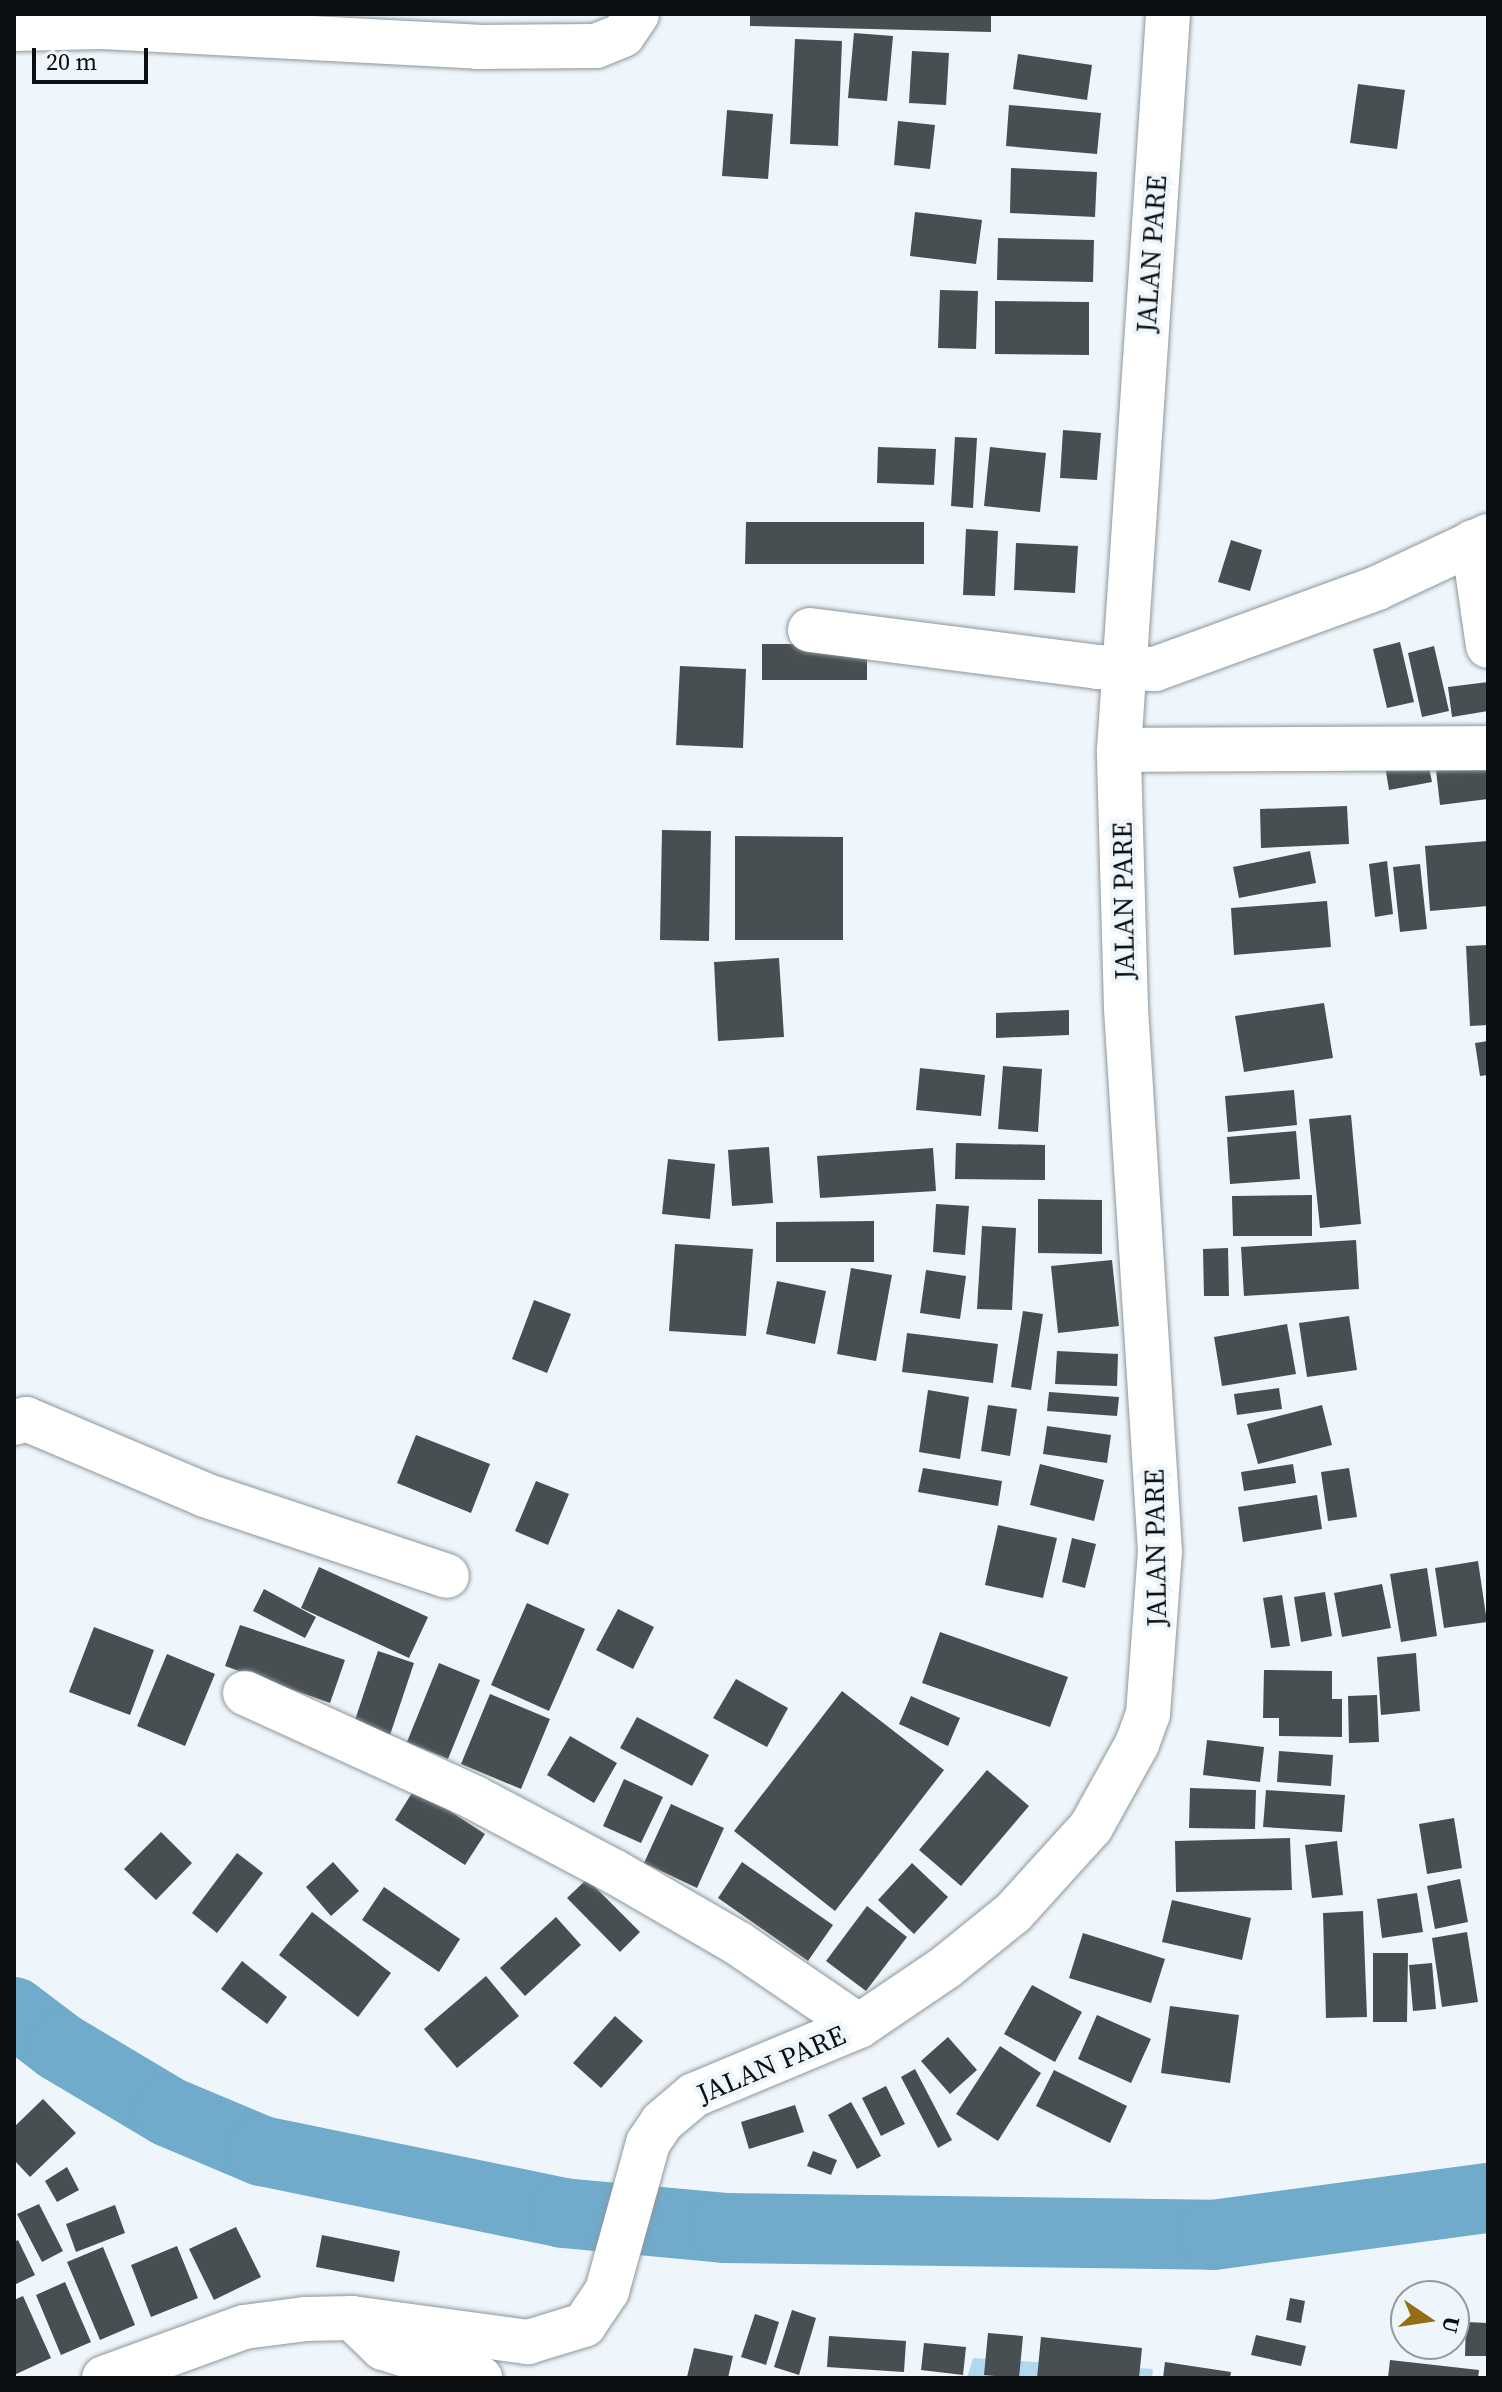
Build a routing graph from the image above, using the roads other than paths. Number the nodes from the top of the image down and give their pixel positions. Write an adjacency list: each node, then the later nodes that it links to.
1 (637, 14): 3 (street)
2 (1168, 14): 8 (street, JALAN PARE)
3 (100, 21): 4 (street)
4 (14, 29)
5 (1481, 539): 7 (street); 8 (street)
6 (810, 630): 8 (street)
7 (1488, 646)
8 (1123, 669): 10 (street, JALAN PARE)
9 (1488, 748): 10 (street)
10 (1119, 750): 14 (street, JALAN PARE)
11 (14, 1423): 12 (street)
12 (447, 1576)
13 (245, 1693): 14 (street)
14 (859, 2026): 15 (street, JALAN PARE)
15 (352, 2318): 16 (street, JALAN PARE); 17 (street)
16 (104, 2378)
17 (480, 2378)

